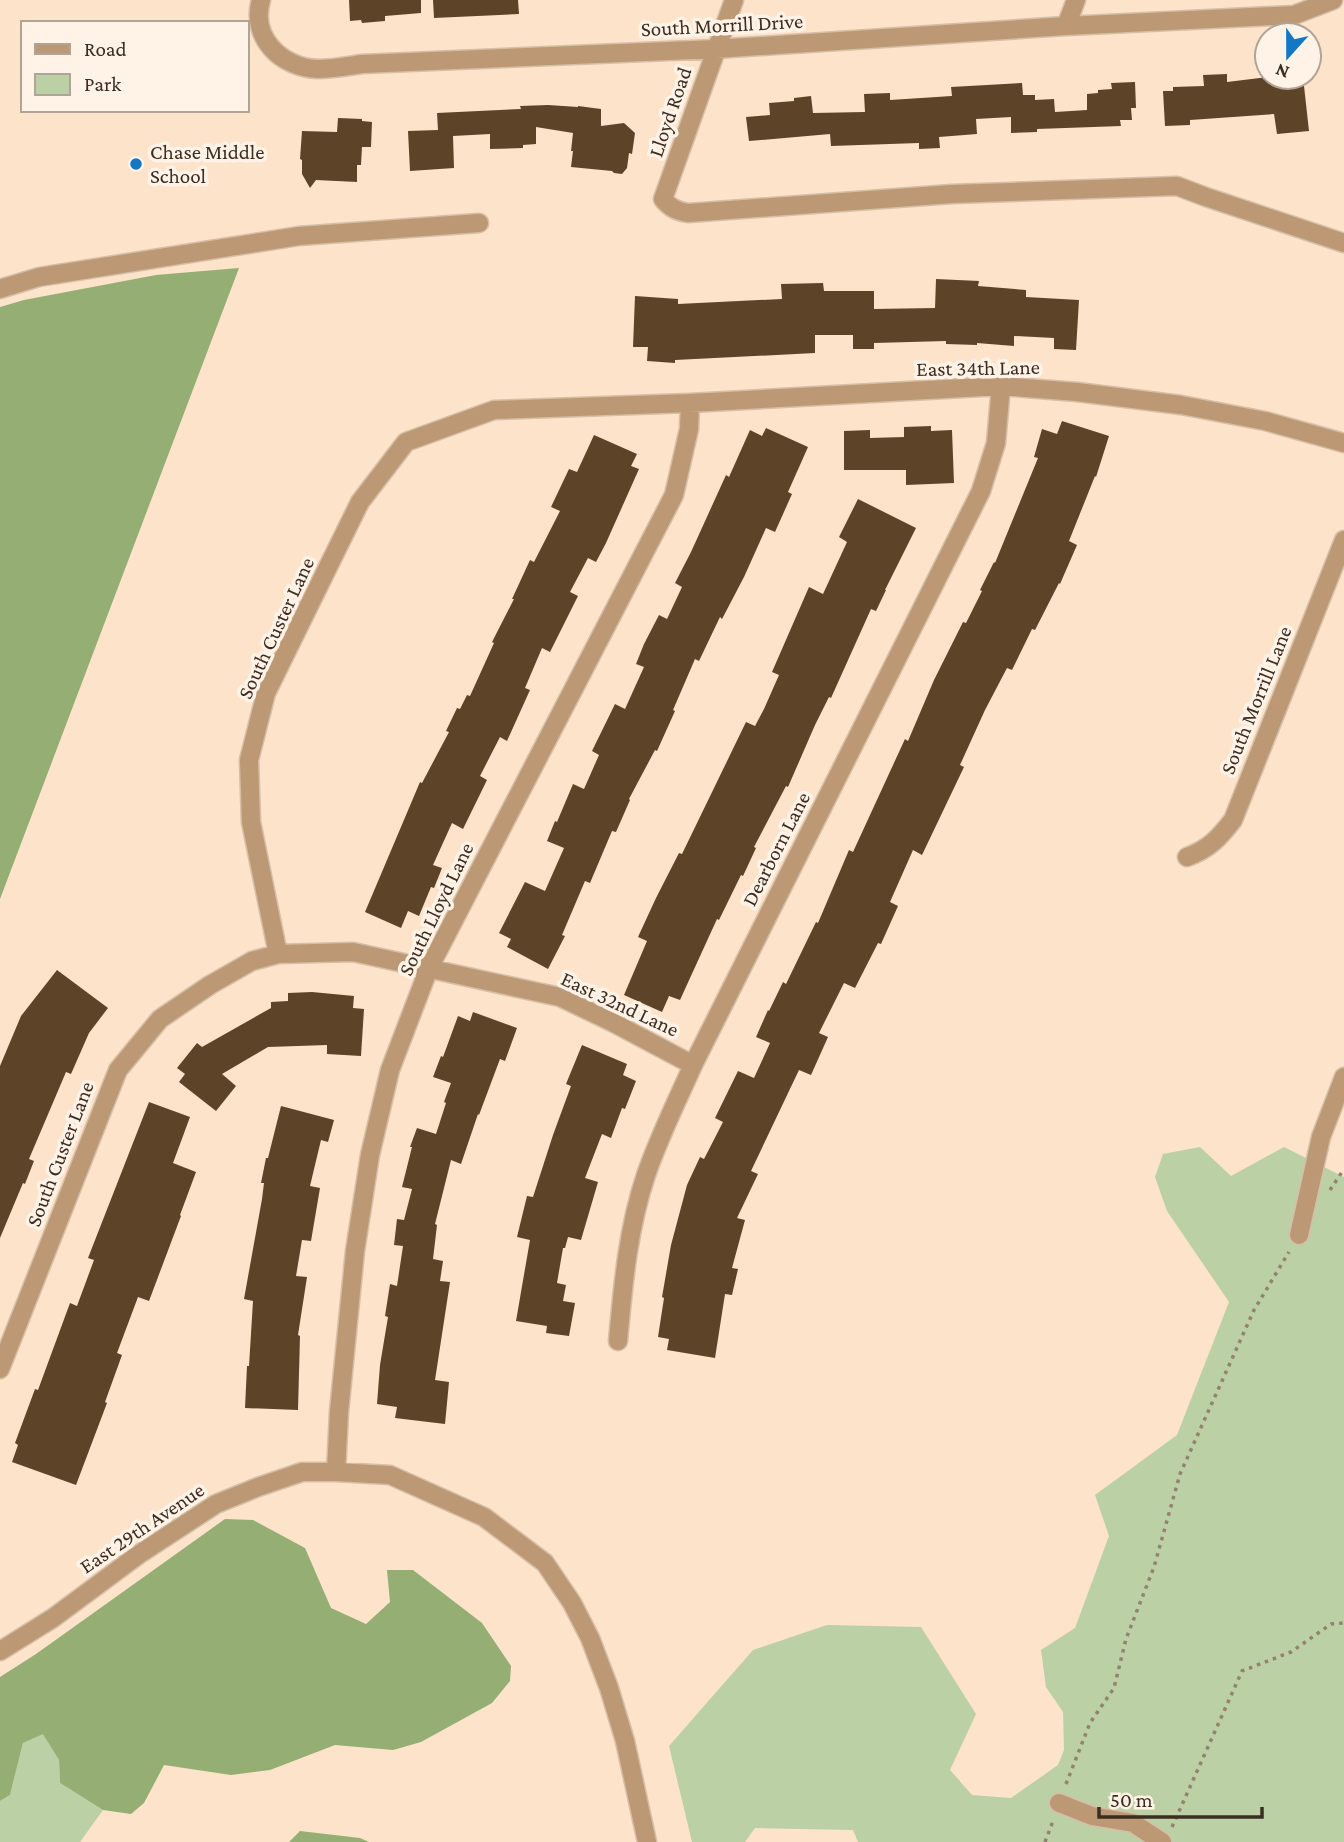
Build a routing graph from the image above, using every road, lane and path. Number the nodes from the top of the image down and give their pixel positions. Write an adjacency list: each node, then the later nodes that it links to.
1 (261, 0): 6 (street, South Morrill Drive)
2 (734, 0): 6 (street, Lloyd Road)
3 (1076, 0): 5 (street)
4 (1333, 0): 5 (street, South Morrill Drive)
5 (1066, 26): 6 (street, South Morrill Drive)
6 (716, 49): 8 (street, Lloyd Road)
7 (479, 223): 9 (street)
8 (1344, 243)
9 (0, 289)
10 (1001, 386): 11 (street, East 34th Lane); 13 (street, East 34th Lane); 18 (street, Dearborn Lane)
11 (690, 403): 12 (street, East 34th Lane); 17 (street, South Lloyd Lane)
12 (608, 405): 16 (street, South Custer Lane)
13 (1344, 443)
14 (1344, 540): 15 (street, South Morrill Lane)
15 (1187, 857)
16 (278, 954): 17 (street, East 32nd Lane); 22 (street, South Custer Lane)
17 (429, 968): 18 (street, East 32nd Lane); 23 (street, South Lloyd Lane)
18 (693, 1065): 21 (street, Dearborn Lane)
19 (1344, 1077): 20 (street)
20 (1299, 1235): 26 (path)
21 (618, 1341)
22 (0, 1369)
23 (336, 1472): 25 (street, East 29th Avenue); 28 (street, East 29th Avenue)
24 (1344, 1623): 27 (path)
25 (0, 1651)
26 (1059, 1803): 27 (street); 29 (path)
27 (1166, 1836)
28 (647, 1842)
29 (1045, 1842)

